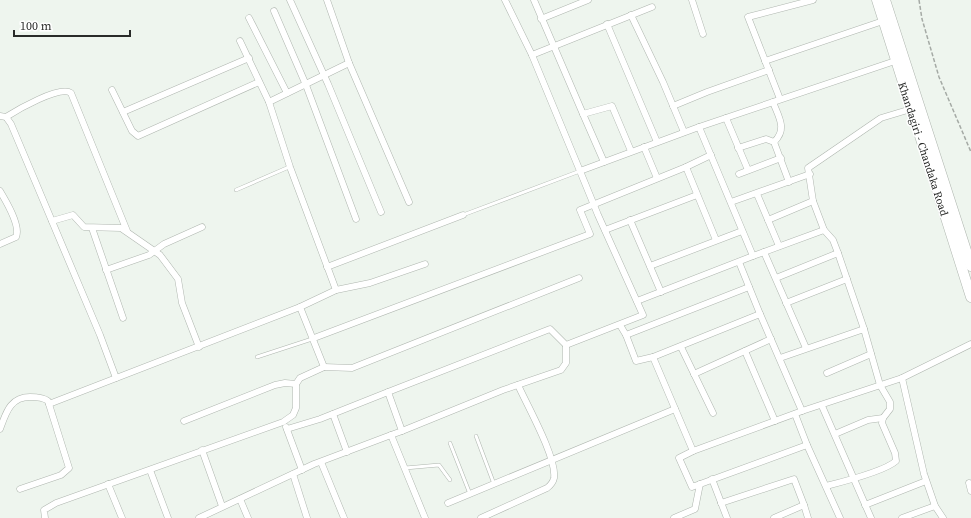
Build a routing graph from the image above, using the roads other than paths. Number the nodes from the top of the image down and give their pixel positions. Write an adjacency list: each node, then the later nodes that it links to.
1 (290, 0): 26 (street)
2 (327, 0): 24 (street)
3 (505, 0): 20 (street)
4 (534, 0): 14 (street)
5 (588, 0): 14 (street)
6 (692, 0): 17 (street)
7 (813, 0): 23 (street)
8 (877, 0): 15 (main road, Khandagiri - Chandaka Road)
9 (885, 0): 47 (main road, Khandagiri - Chandaka Road)
10 (652, 6): 12 (street)
11 (274, 10): 28 (street)
12 (631, 15): 16 (street); 34 (street)
13 (249, 18): 30 (street)
14 (542, 19): 19 (street)
15 (883, 21): 22 (main road, Khandagiri - Chandaka Road); 23 (street)
16 (607, 24): 19 (street); 42 (street)
17 (703, 34)
18 (240, 41): 21 (street)
19 (553, 46): 20 (street); 37 (street)
20 (532, 55): 54 (street)
21 (249, 58): 27 (street); 36 (street)
22 (895, 60): 31 (street); 35 (main road, Khandagiri - Chandaka Road)
23 (765, 61): 25 (street)
24 (349, 63): 26 (street); 64 (street)
25 (769, 70): 31 (street); 34 (street)
26 (324, 75): 28 (street); 67 (street)
27 (259, 82): 32 (street); 36 (street)
28 (306, 85): 30 (street); 69 (street)
29 (112, 90): 36 (street)
30 (287, 93): 32 (street)
31 (780, 99): 33 (street)
32 (269, 102): 51 (street)
33 (773, 102): 39 (street); 43 (street)
34 (673, 106): 41 (street)
35 (911, 110): 47 (main road, Khandagiri - Chandaka Road); 56 (street)
36 (123, 112)
37 (583, 114): 46 (street); 50 (street)
38 (3, 116): 72 (street); 77 (street)
39 (726, 118): 40 (street); 45 (street)
40 (699, 127): 41 (street); 48 (street)
41 (684, 132): 42 (street)
42 (657, 142): 44 (street)
43 (774, 142): 45 (street); 49 (street)
44 (644, 146): 46 (street); 57 (street)
45 (738, 148): 53 (street)
46 (631, 151): 50 (street)
47 (930, 152): 89 (main road, Khandagiri - Chandaka Road); 98 (main road, Khandagiri - Chandaka Road)
48 (711, 155): 52 (street); 65 (street)
49 (781, 158): 53 (street); 58 (street)
50 (604, 162): 54 (street)
51 (290, 166): 59 (lane); 90 (street)
52 (686, 167): 57 (street); 62 (street)
53 (748, 170): 55 (street)
54 (580, 171): 66 (street); 68 (lane)
55 (739, 174)
56 (810, 174): 58 (street); 63 (street)
57 (657, 178): 66 (street)
58 (789, 182): 61 (street)
59 (236, 190)
60 (0, 191): 80 (street)
61 (757, 194): 65 (street); 71 (street)
62 (697, 195): 70 (street); 79 (street)
63 (813, 201): 71 (street); 76 (street)
64 (409, 202)
65 (731, 202): 78 (street)
66 (593, 203): 75 (street); 107 (street)
67 (381, 212)
68 (463, 215): 90 (street)
69 (356, 219)
70 (630, 220): 75 (street); 88 (street)
71 (768, 220): 81 (street)
72 (52, 221): 74 (street); 122 (street)
73 (202, 226): 82 (street)
74 (92, 228): 77 (street); 91 (street)
75 (605, 230): 99 (street)
76 (824, 230): 81 (street); 84 (street)
77 (127, 231): 82 (street)
78 (742, 231): 79 (street); 85 (street)
79 (716, 240): 88 (street)
80 (0, 244)
81 (779, 246): 83 (street)
82 (156, 251): 91 (street); 111 (street)
83 (764, 252): 85 (street); 93 (street)
84 (838, 253): 93 (street); 94 (street)
85 (753, 256): 86 (street)
86 (739, 262): 95 (street); 97 (street)
87 (425, 264): 96 (street)
88 (650, 266): 97 (street)
89 (971, 266)
90 (327, 267): 96 (street)
91 (106, 270): 103 (street)
92 (579, 278): 119 (street)
93 (776, 278): 100 (street)
94 (847, 279): 100 (street); 105 (street)
95 (749, 287): 102 (street); 106 (street)
96 (336, 290): 101 (street)
97 (661, 292): 99 (street)
98 (971, 297)
99 (637, 301): 104 (street)
100 (786, 303): 113 (street)
101 (300, 307): 107 (street); 111 (street)
102 (760, 314): 108 (street); 112 (street)
103 (123, 318)
104 (620, 325): 106 (street); 110 (street)
105 (864, 329): 113 (street); 115 (street)
106 (626, 335): 117 (street)
107 (314, 338): 116 (lane); 119 (street)
108 (771, 339): 114 (street); 118 (street)
109 (971, 344): 123 (street)
110 (566, 345): 125 (street); 127 (street)
111 (199, 347): 122 (street)
112 (681, 347): 117 (street); 121 (street)
113 (806, 348): 118 (street)
114 (745, 351): 121 (street); 137 (street)
115 (871, 354): 120 (street); 126 (street)
116 (257, 357)
117 (653, 357): 130 (street)
118 (780, 358): 131 (street)
119 (324, 366): 124 (street)
120 (827, 372)
121 (694, 374): 132 (street)
122 (116, 378): 128 (street)
123 (902, 378): 126 (street); 159 (street)
124 (296, 384): 136 (street); 138 (street)
125 (518, 385): 141 (street); 150 (street)
126 (880, 385): 129 (street); 135 (street)
127 (388, 392): 133 (street); 141 (street)
128 (49, 404): 139 (street); 165 (street)
129 (822, 406): 131 (street); 142 (street)
130 (675, 409): 148 (street); 150 (street)
131 (802, 411): 134 (street)
132 (713, 413)
133 (333, 414): 140 (street); 149 (street)
134 (794, 414): 137 (street); 146 (street)
135 (883, 418): 142 (street); 156 (street)
136 (184, 421)
137 (775, 421): 148 (street)
138 (283, 422): 140 (street); 147 (street)
139 (0, 429)
140 (288, 429): 154 (street)
141 (402, 431): 143 (street)
142 (835, 434): 156 (street)
143 (391, 435): 149 (street); 152 (street)
144 (476, 436): 162 (lane)
145 (450, 443): 167 (lane)
146 (808, 444): 157 (street); 164 (street)
147 (202, 450): 153 (street); 173 (street)
148 (693, 451): 163 (street)
149 (347, 452): 151 (street)
150 (552, 460): 162 (street); 183 (street)
151 (321, 462): 154 (street); 181 (street)
152 (405, 468): 158 (lane); 182 (street)
153 (150, 470): 161 (street); 177 (street)
154 (302, 470): 155 (street)
155 (293, 474): 168 (street); 180 (street)
156 (854, 478): 164 (street); 172 (street)
157 (712, 479): 163 (street); 170 (street)
158 (450, 480)
159 (926, 481): 172 (street); 174 (street)
160 (969, 483): 166 (street)
161 (108, 484): 175 (street); 176 (street)
162 (494, 484): 167 (street)
163 (700, 484): 184 (street)
164 (826, 486): 188 (street)
165 (20, 488)
166 (971, 491)
167 (470, 494): 169 (street)
168 (240, 499): 173 (street); 179 (street)
169 (448, 503)
170 (721, 503): 171 (street); 185 (street)
171 (804, 505): 186 (street); 187 (street)
172 (865, 505): 189 (street)
173 (222, 506): 178 (street)
174 (935, 506): 190 (street); 191 (street)
175 (46, 518)
176 (122, 518)
177 (168, 518)
178 (199, 518)
179 (248, 518)
180 (307, 518)
181 (344, 518)
182 (425, 518)
183 (481, 518)
184 (674, 518)
185 (727, 518)
186 (774, 518)
187 (808, 518)
188 (840, 518)
189 (871, 518)
190 (902, 518)
191 (943, 518)

